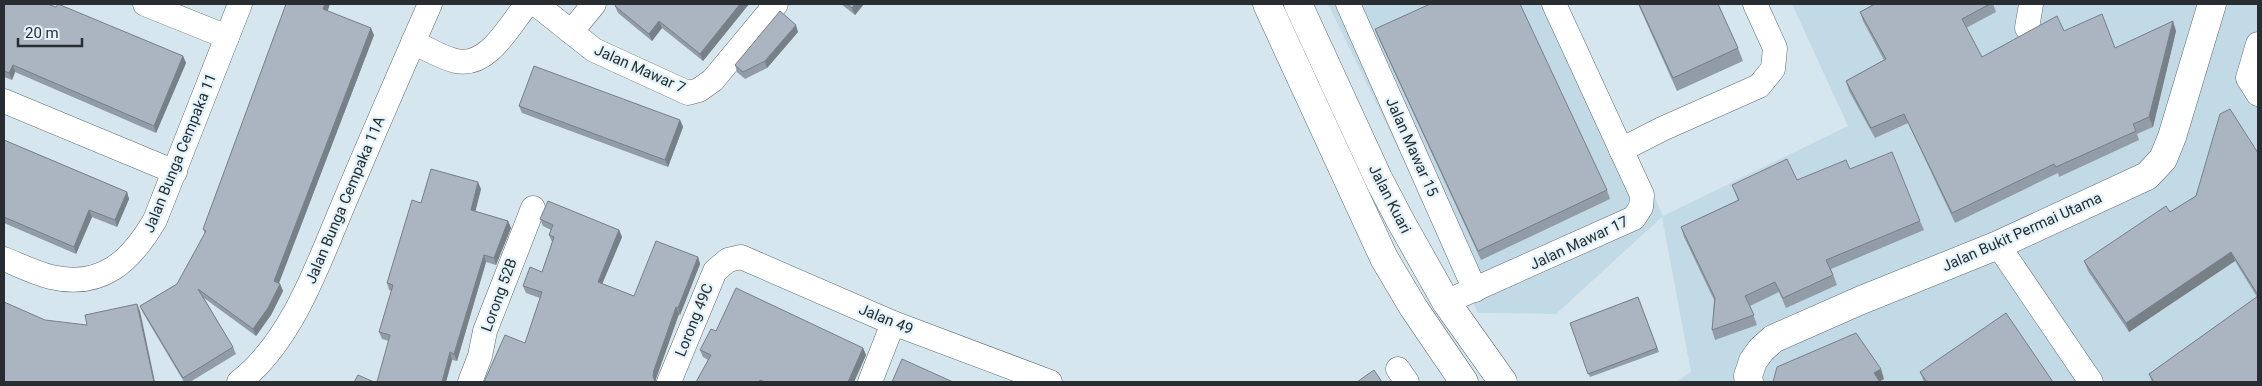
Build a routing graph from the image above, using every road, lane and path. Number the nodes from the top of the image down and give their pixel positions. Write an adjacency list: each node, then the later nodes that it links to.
1 (145, 4): 17 (street)
2 (240, 4): 17 (street, Jalan Bunga Cempaka 11)
3 (430, 4): 18 (street, Jalan Bunga Cempaka 11A)
4 (527, 4): 18 (street)
5 (536, 4): 16 (street, Jalan Mawar 7)
6 (594, 4): 16 (street)
7 (776, 4): 16 (street, Jalan Mawar 7)
8 (1267, 4): 36 (street, Jalan Kuari)
9 (1298, 4): 29 (street, Jalan Kuari)
10 (1554, 4): 22 (street, Jalan Mawar 17)
11 (1755, 4): 22 (street)
12 (2031, 4): 15 (street)
13 (2212, 4): 25 (street, Jalan Bukit Permai Utama)
14 (1354, 6): 28 (street, Jalan Mawar 15)
15 (2028, 28)
16 (571, 32)
17 (227, 37): 23 (street, Jalan Bunga Cempaka 11)
18 (413, 42): 31 (street, Jalan Bunga Cempaka 11A)
19 (2258, 44): 20 (street)
20 (2253, 86)
21 (4, 101): 23 (street)
22 (1621, 150): 28 (street, Jalan Mawar 17)
23 (175, 172): 26 (street, Jalan Bunga Cempaka 11)
24 (533, 208): 32 (street, Lorong 52B)
25 (1998, 245): 38 (street, Jalan Bukit Permai Utama); 39 (street)
26 (4, 259)
27 (724, 262): 30 (street, Jalan 49); 33 (street, Lorong 49C)
28 (1475, 290): 29 (street, Jalan Mawar 17)
29 (1446, 302): 37 (street, Jalan Kuari)
30 (893, 323): 34 (street); 35 (street, Jalan 49)
31 (239, 382)
32 (470, 382)
33 (669, 382)
34 (870, 382)
35 (1050, 382)
36 (1464, 382)
37 (1503, 382)
38 (1749, 382)
39 (2091, 382)

